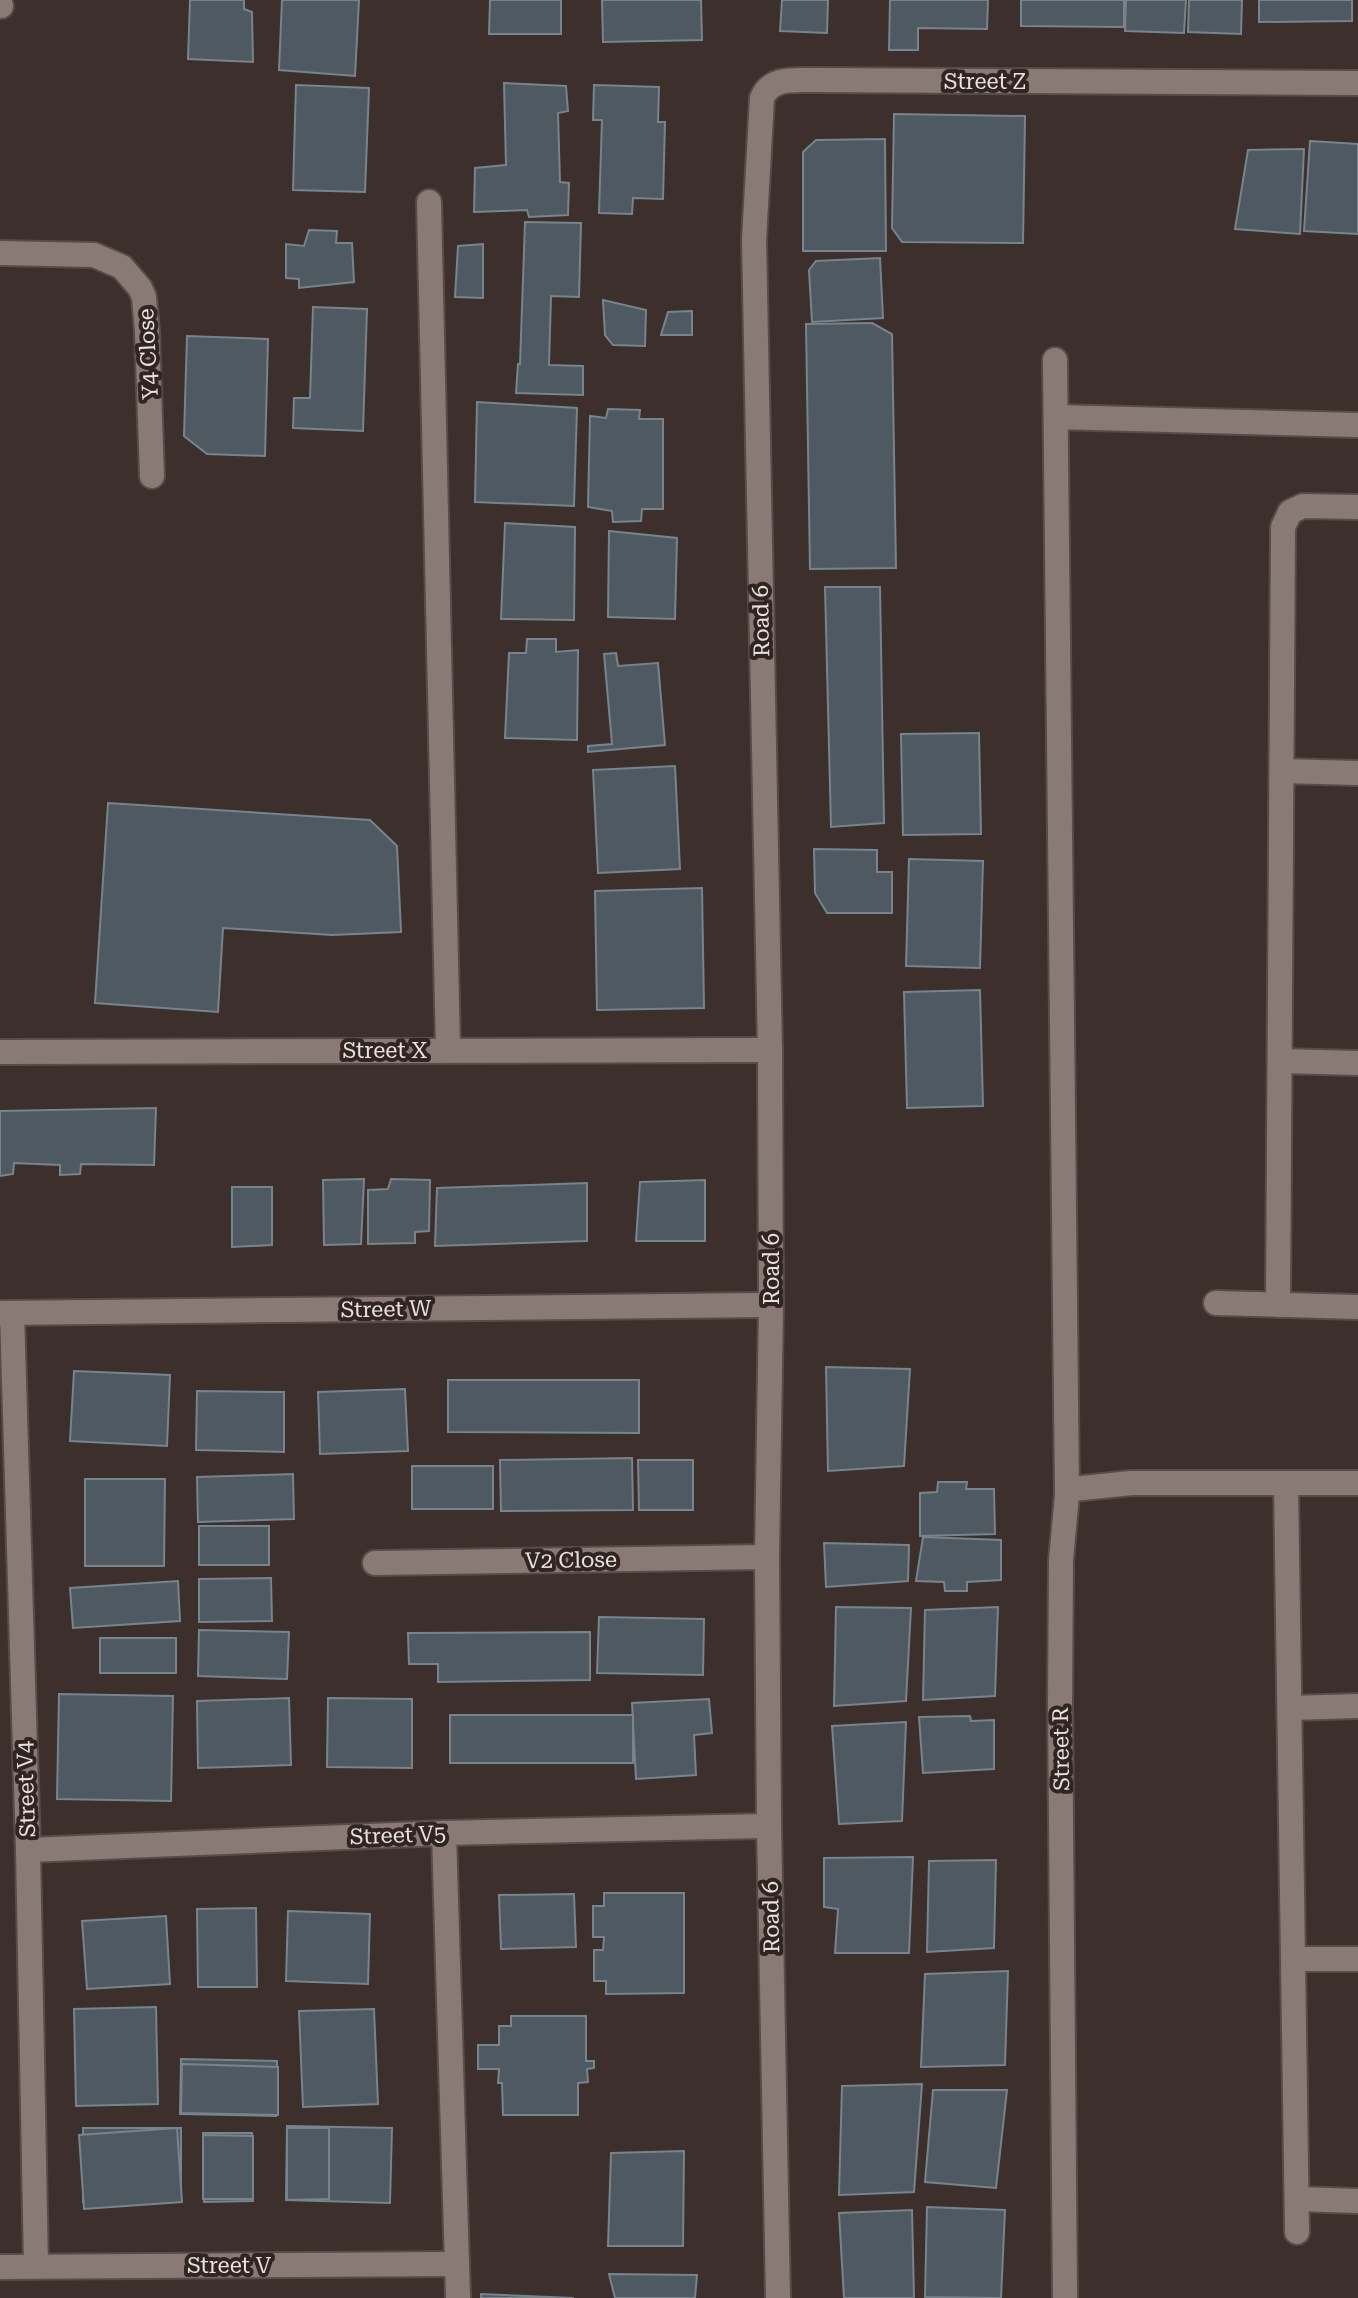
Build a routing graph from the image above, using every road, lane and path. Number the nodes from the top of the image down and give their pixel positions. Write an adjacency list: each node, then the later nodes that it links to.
1 (1358, 83): 3 (street, Street Z)
2 (429, 202): 12 (street)
3 (754, 240): 13 (street, Road 6)
4 (0, 253): 8 (street, Y4 Close)
5 (1055, 360): 6 (street, Street R)
6 (1056, 417): 7 (street); 24 (street, Street R)
7 (1358, 425)
8 (152, 476)
9 (1358, 507): 10 (street)
10 (1282, 771): 11 (street); 15 (street)
11 (1358, 773)
12 (448, 1049): 13 (street, Street X); 14 (street, Street X)
13 (770, 1050): 18 (street, Road 6)
14 (0, 1052)
15 (1280, 1061): 16 (street); 19 (street)
16 (1358, 1063)
17 (1216, 1303): 19 (street)
18 (771, 1305): 21 (street, Street W); 25 (street, Road 6)
19 (1278, 1305): 20 (street)
20 (1358, 1307)
21 (6, 1313): 31 (street, Street V4)
22 (1286, 1483): 23 (street); 24 (street); 28 (street)
23 (1358, 1483)
24 (1067, 1495): 42 (street, Street R)
25 (767, 1557): 26 (street, V2 Close); 29 (street, Road 6)
26 (375, 1563)
27 (1358, 1706): 28 (street)
28 (1290, 1708): 32 (street)
29 (769, 1826): 30 (street, Street V5); 41 (street, Road 6)
30 (444, 1833): 31 (street, Street V5); 37 (street)
31 (28, 1850): 38 (street, Street V4)
32 (1293, 1959): 33 (street); 34 (street)
33 (1358, 1959)
34 (1297, 2199): 35 (street); 36 (street)
35 (1358, 2201)
36 (1297, 2232)
37 (457, 2264): 38 (street, Street V); 40 (street)
38 (36, 2266): 39 (street, Street V)
39 (0, 2267)
40 (458, 2298)
41 (778, 2298)
42 (1065, 2298)

